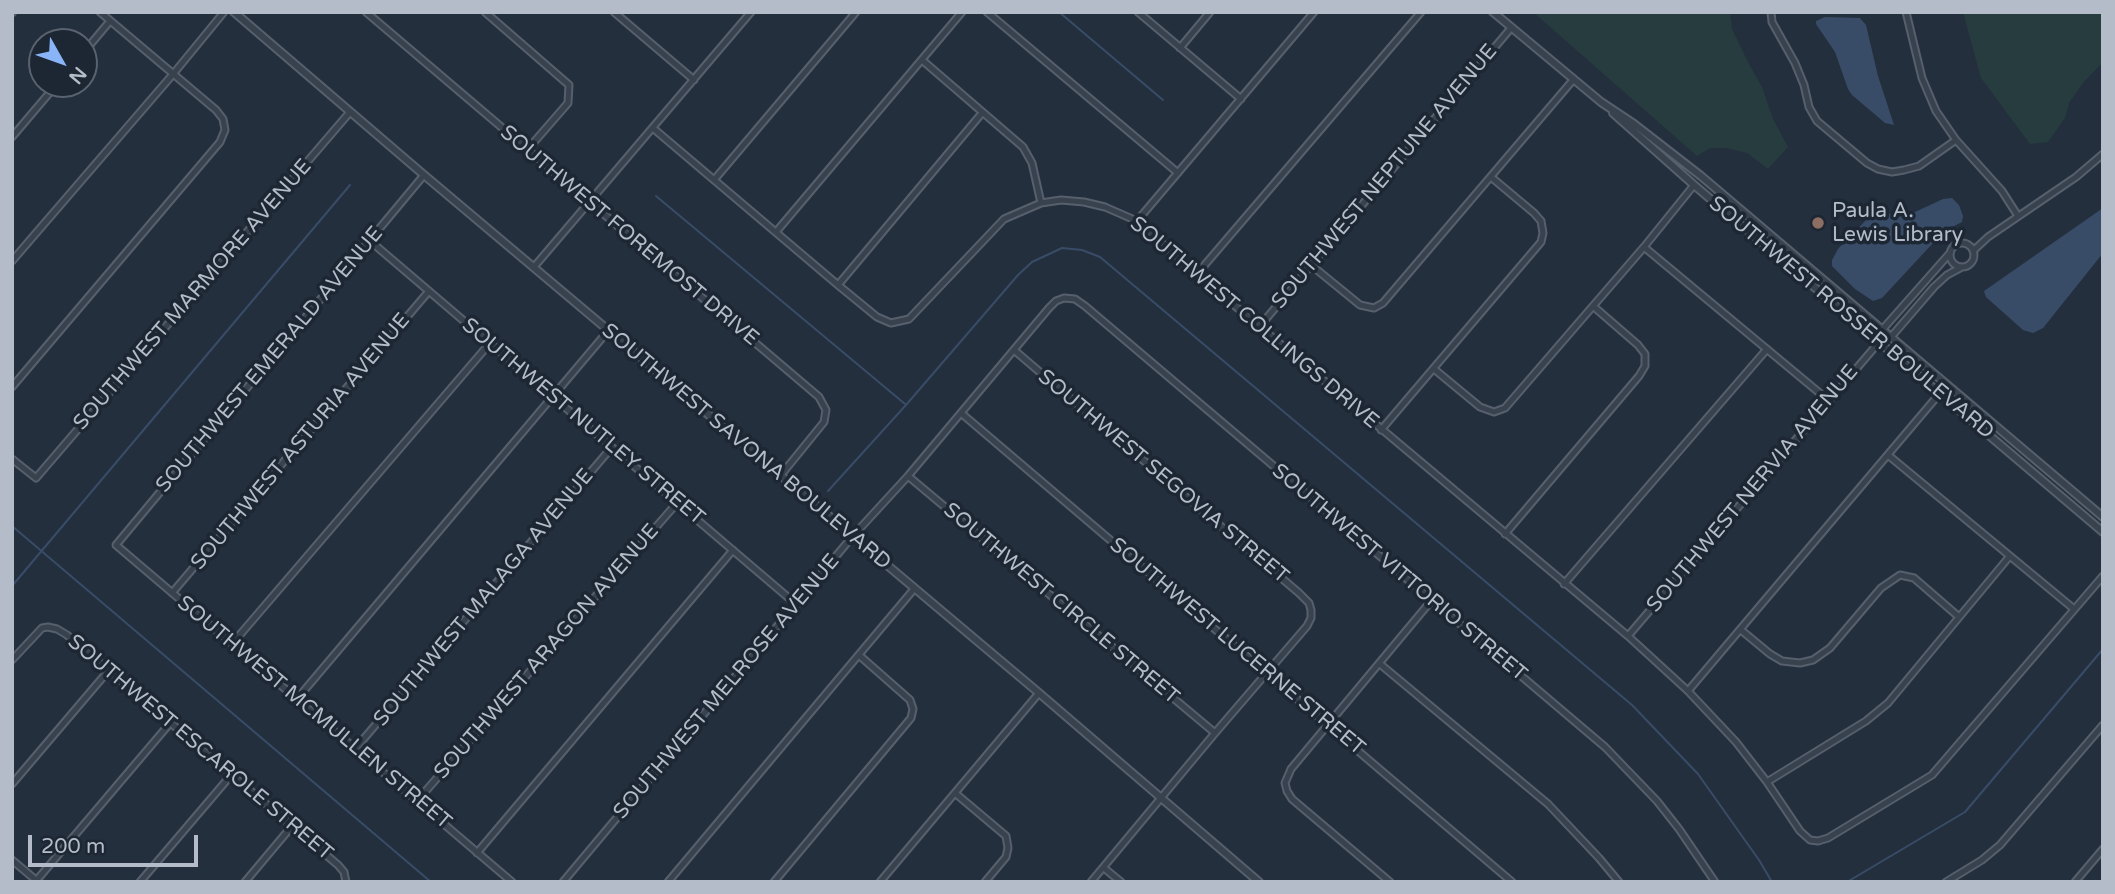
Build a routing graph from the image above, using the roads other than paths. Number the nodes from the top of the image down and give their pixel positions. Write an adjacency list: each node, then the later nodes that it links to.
1 (100, 12): 20 (street)
2 (224, 12): 25 (street)
3 (234, 12): 31 (street, SOUTHWEST SAVONA BOULEVARD)
4 (366, 12): 36 (street, SOUTHWEST FOREMOST DRIVE)
5 (485, 12): 36 (street)
6 (614, 12): 26 (street)
7 (738, 12): 19 (street)
8 (751, 12): 19 (street)
9 (856, 12): 41 (street)
10 (962, 12): 24 (street)
11 (987, 12): 38 (street)
12 (1138, 12): 23 (street)
13 (1210, 12): 23 (street)
14 (1314, 12): 29 (street)
15 (1421, 12): 56 (street)
16 (1493, 12): 21 (street, SOUTHWEST ROSSER BOULEVARD)
17 (1771, 12): 35 (street)
18 (1906, 12): 35 (street)
19 (746, 19): 26 (street)
20 (110, 21): 22 (street); 25 (street)
21 (1511, 28): 27 (street, SOUTHWEST ROSSER BOULEVARD); 53 (street, SOUTHWEST NEPTUNE AVENUE)
22 (98, 35)
23 (1180, 48): 29 (street)
24 (922, 61): 32 (street); 47 (street)
25 (174, 73): 52 (street); 70 (street)
26 (694, 80): 33 (street)
27 (1573, 80): 30 (street, SOUTHWEST ROSSER BOULEVARD); 40 (street)
28 (45, 98): 34 (street)
29 (1241, 99): 38 (street)
30 (1601, 102): 42 (street, SOUTHWEST ROSSER BOULEVARD); 62 (street, SOUTHWEST ROSSER BOULEVARD)
31 (350, 112): 39 (street, SOUTHWEST SAVONA BOULEVARD); 78 (street, SOUTHWEST MARMORE AVENUE)
32 (982, 113): 44 (street); 57 (street)
33 (653, 128): 41 (street, SOUTHWEST COLLINGS DRIVE); 43 (street)
34 (12, 137)
35 (1956, 141): 45 (street)
36 (528, 149): 43 (street, SOUTHWEST FOREMOST DRIVE)
37 (2103, 154): 45 (street)
38 (1178, 173): 46 (street)
39 (424, 175): 48 (street, SOUTHWEST EMERALD AVENUE); 54 (street, SOUTHWEST SAVONA BOULEVARD)
40 (1491, 177): 53 (street); 69 (street)
41 (714, 180): 47 (street, SOUTHWEST COLLINGS DRIVE)
42 (1694, 185): 49 (street); 65 (street, SOUTHWEST ROSSER BOULEVARD)
43 (589, 203): 54 (street); 79 (street, SOUTHWEST FOREMOST DRIVE)
44 (1041, 203): 46 (street, SOUTHWEST COLLINGS DRIVE); 57 (street, SOUTHWEST COLLINGS DRIVE)
45 (2018, 216): 50 (street)
46 (1137, 221): 56 (street, SOUTHWEST COLLINGS DRIVE)
47 (776, 232): 57 (street, SOUTHWEST COLLINGS DRIVE)
48 (369, 240): 58 (street, SOUTHWEST NUTLEY STREET); 86 (street, SOUTHWEST EMERALD AVENUE)
49 (1644, 247): 60 (street); 67 (street)
50 (1971, 248): 51 (street); 55 (street)
51 (1950, 253): 55 (street); 62 (street)
52 (12, 261)
53 (1311, 265): 61 (street, SOUTHWEST NEPTUNE AVENUE)
54 (534, 267): 63 (street, SOUTHWEST SAVONA BOULEVARD)
55 (1962, 267): 64 (street)
56 (1197, 274): 61 (street, SOUTHWEST COLLINGS DRIVE)
57 (838, 285)
58 (429, 291): 66 (street, SOUTHWEST NUTLEY STREET); 92 (street, SOUTHWEST ASTURIA AVENUE)
59 (1056, 302): 68 (street, SOUTHWEST MELROSE AVENUE); 93 (street, SOUTHWEST VITTORIO STREET)
60 (1592, 306): 69 (street); 84 (street)
61 (1260, 326): 75 (street, SOUTHWEST COLLINGS DRIVE)
62 (1882, 330): 64 (street, SOUTHWEST ROSSER BOULEVARD); 65 (street)
63 (608, 331): 72 (street); 79 (street, SOUTHWEST SAVONA BOULEVARD)
64 (1891, 337): 65 (street); 82 (street, SOUTHWEST ROSSER BOULEVARD)
65 (1880, 341): 71 (street, SOUTHWEST ROSSER BOULEVARD); 73 (street, SOUTHWEST NERVIA AVENUE)
66 (490, 343): 72 (street, SOUTHWEST NUTLEY STREET); 99 (street)
67 (1767, 349): 73 (street); 90 (street)
68 (1014, 351): 74 (street, SOUTHWEST MELROSE AVENUE); 104 (street, SOUTHWEST SEGOVIA STREET)
69 (1434, 369): 75 (street)
70 (12, 387)
71 (1940, 393): 77 (street); 83 (street, SOUTHWEST ROSSER BOULEVARD)
72 (552, 396): 76 (street, SOUTHWEST NUTLEY STREET); 107 (street)
73 (1828, 400): 98 (street, SOUTHWEST NERVIA AVENUE)
74 (961, 413): 80 (street, SOUTHWEST MELROSE AVENUE); 104 (street, SOUTHWEST LUCERNE STREET)
75 (1381, 430): 84 (street, SOUTHWEST COLLINGS DRIVE)
76 (612, 447): 81 (street, SOUTHWEST NUTLEY STREET); 112 (street, SOUTHWEST MALAGA AVENUE)
77 (1888, 455): 88 (street); 97 (street)
78 (12, 459)
79 (780, 475): 85 (street, SOUTHWEST SAVONA BOULEVARD)
80 (908, 476): 85 (street, SOUTHWEST MELROSE AVENUE); 111 (street, SOUTHWEST CIRCLE STREET)
81 (677, 503): 87 (street, SOUTHWEST NUTLEY STREET); 118 (street, SOUTHWEST ARAGON AVENUE)
82 (2103, 517)
83 (2103, 532)
84 (1505, 534): 90 (street, SOUTHWEST COLLINGS DRIVE)
85 (852, 537): 91 (street, SOUTHWEST SAVONA BOULEVARD); 94 (street, SOUTHWEST MELROSE AVENUE)
86 (116, 545): 92 (street, SOUTHWEST MCMULLEN STREET)
87 (733, 550): 94 (street, SOUTHWEST NUTLEY STREET); 121 (street)
88 (2009, 557): 95 (street); 96 (street)
89 (2103, 576): 95 (street)
90 (1564, 584): 98 (street, SOUTHWEST COLLINGS DRIVE)
91 (914, 589): 100 (street); 106 (street, SOUTHWEST SAVONA BOULEVARD)
92 (172, 593): 99 (street, SOUTHWEST MCMULLEN STREET)
93 (1431, 601): 102 (street); 141 (street, SOUTHWEST VITTORIO STREET)
94 (797, 605): 130 (street, SOUTHWEST MELROSE AVENUE)
95 (2074, 609): 114 (street, SOUTHWEST COLLINGS DRIVE)
96 (1959, 617): 97 (street); 114 (street)
97 (1741, 629): 105 (street)
98 (1628, 636): 105 (street, SOUTHWEST COLLINGS DRIVE)
99 (232, 644): 107 (street, SOUTHWEST MCMULLEN STREET)
100 (860, 656): 131 (street); 132 (street)
101 (12, 660): 103 (street, SOUTHWEST ESCAROLE STREET)
102 (1380, 664): 109 (street); 140 (street)
103 (109, 670): 108 (street, SOUTHWEST ESCAROLE STREET); 115 (street)
104 (1268, 672): 109 (street, SOUTHWEST LUCERNE STREET); 111 (street)
105 (1688, 691): 114 (street, SOUTHWEST COLLINGS DRIVE)
106 (1039, 693): 116 (street); 117 (street, SOUTHWEST SAVONA BOULEVARD)
107 (297, 699): 112 (street, SOUTHWEST MCMULLEN STREET)
108 (171, 722): 113 (street, SOUTHWEST ESCAROLE STREET); 126 (street)
109 (1329, 724): 138 (street); 139 (street, SOUTHWEST LUCERNE STREET)
110 (2103, 724): 124 (street)
111 (1215, 733): 117 (street)
112 (355, 749): 118 (street, SOUTHWEST MCMULLEN STREET)
113 (232, 774): 119 (street, SOUTHWEST ESCAROLE STREET); 127 (street)
114 (1767, 782)
115 (12, 784)
116 (955, 793): 133 (street); 134 (street)
117 (1160, 799): 123 (street); 137 (street, SOUTHWEST SAVONA BOULEVARD)
118 (417, 801): 121 (street, SOUTHWEST MCMULLEN STREET)
119 (292, 826): 125 (street, SOUTHWEST ESCAROLE STREET); 128 (street)
120 (2103, 849): 143 (street)
121 (477, 853): 129 (street, SOUTHWEST MCMULLEN STREET)
122 (12, 860): 126 (street)
123 (1104, 868): 135 (street); 136 (street)
124 (1957, 879): 142 (street)
125 (346, 880)
126 (37, 881)
127 (140, 882)
128 (245, 882)
129 (512, 882)
130 (563, 882)
131 (668, 882)
132 (774, 882)
133 (880, 882)
134 (985, 882)
135 (1091, 882)
136 (1121, 882)
137 (1259, 882)
138 (1390, 882)
139 (1512, 882)
140 (1619, 882)
141 (1715, 882)
142 (1946, 882)
143 (2076, 882)

